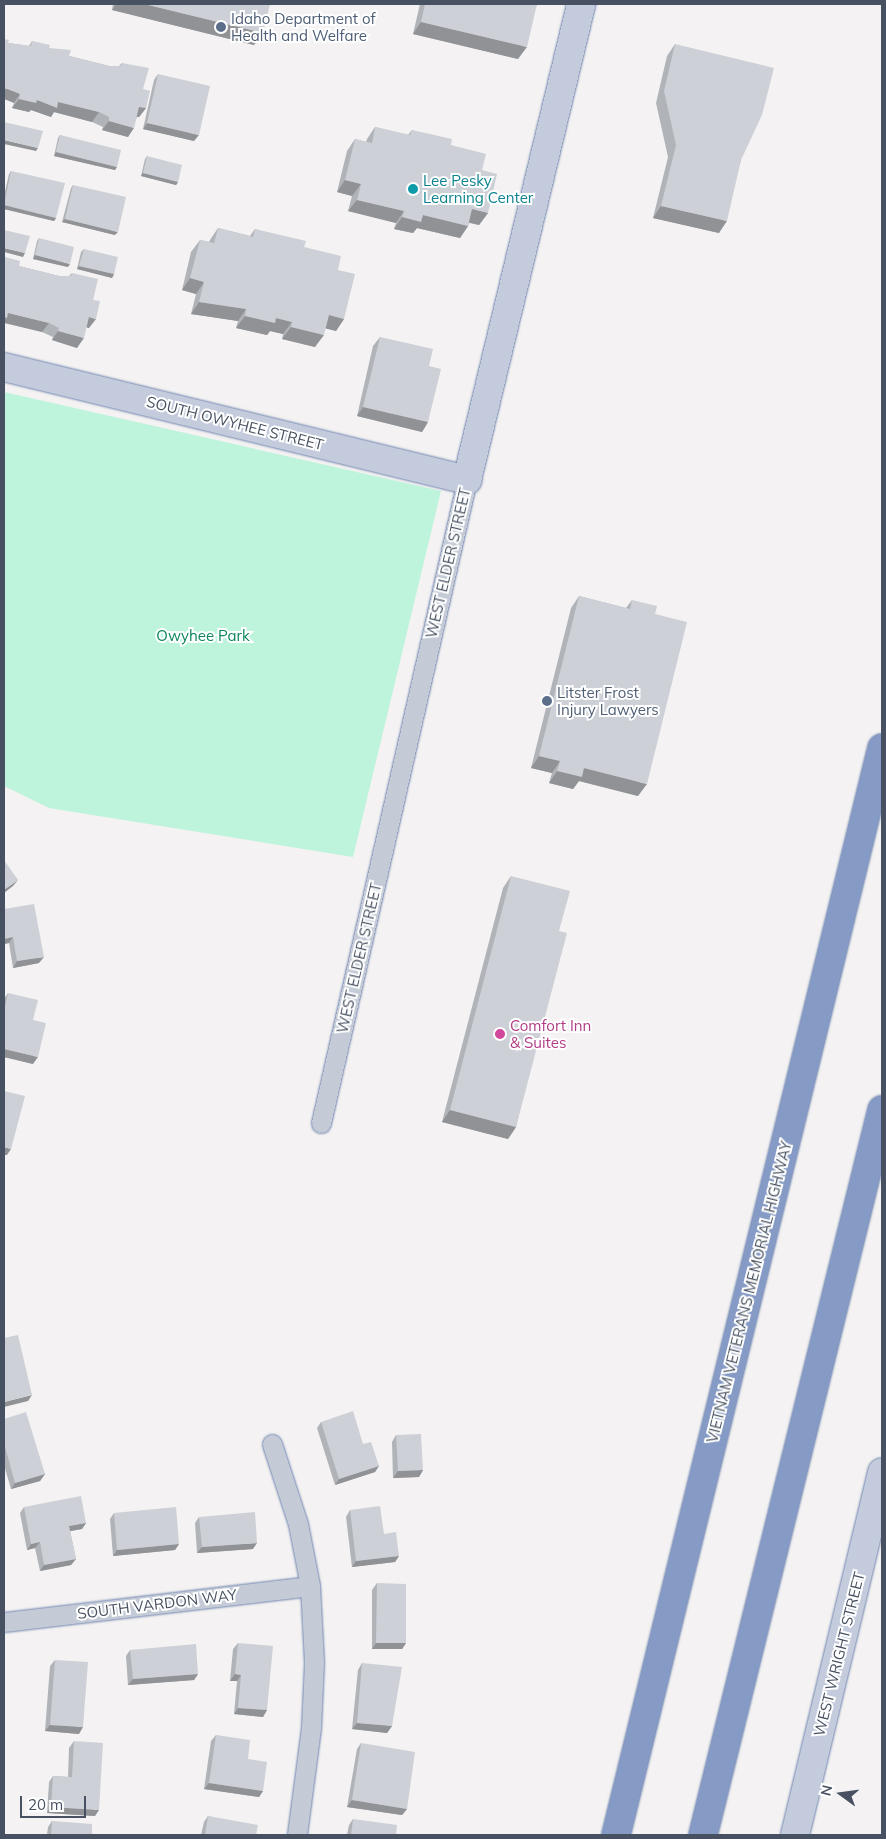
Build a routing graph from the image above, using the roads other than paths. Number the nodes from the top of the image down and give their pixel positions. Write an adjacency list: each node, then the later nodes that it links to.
1 (581, 4): 3 (street, WEST ELDER STREET)
2 (4, 367): 3 (street, SOUTH OWYHEE STREET)
3 (467, 480): 6 (street, WEST ELDER STREET)
4 (882, 748): 12 (highway, VIETNAM VETERANS MEMORIAL HIGHWAY)
5 (882, 1110): 13 (highway)
6 (321, 1123)
7 (272, 1444): 9 (street)
8 (882, 1472): 14 (street, WEST WRIGHT STREET)
9 (310, 1586): 10 (street, SOUTH VARDON WAY); 11 (street)
10 (4, 1622)
11 (297, 1835)
12 (616, 1835)
13 (703, 1835)
14 (795, 1835)

